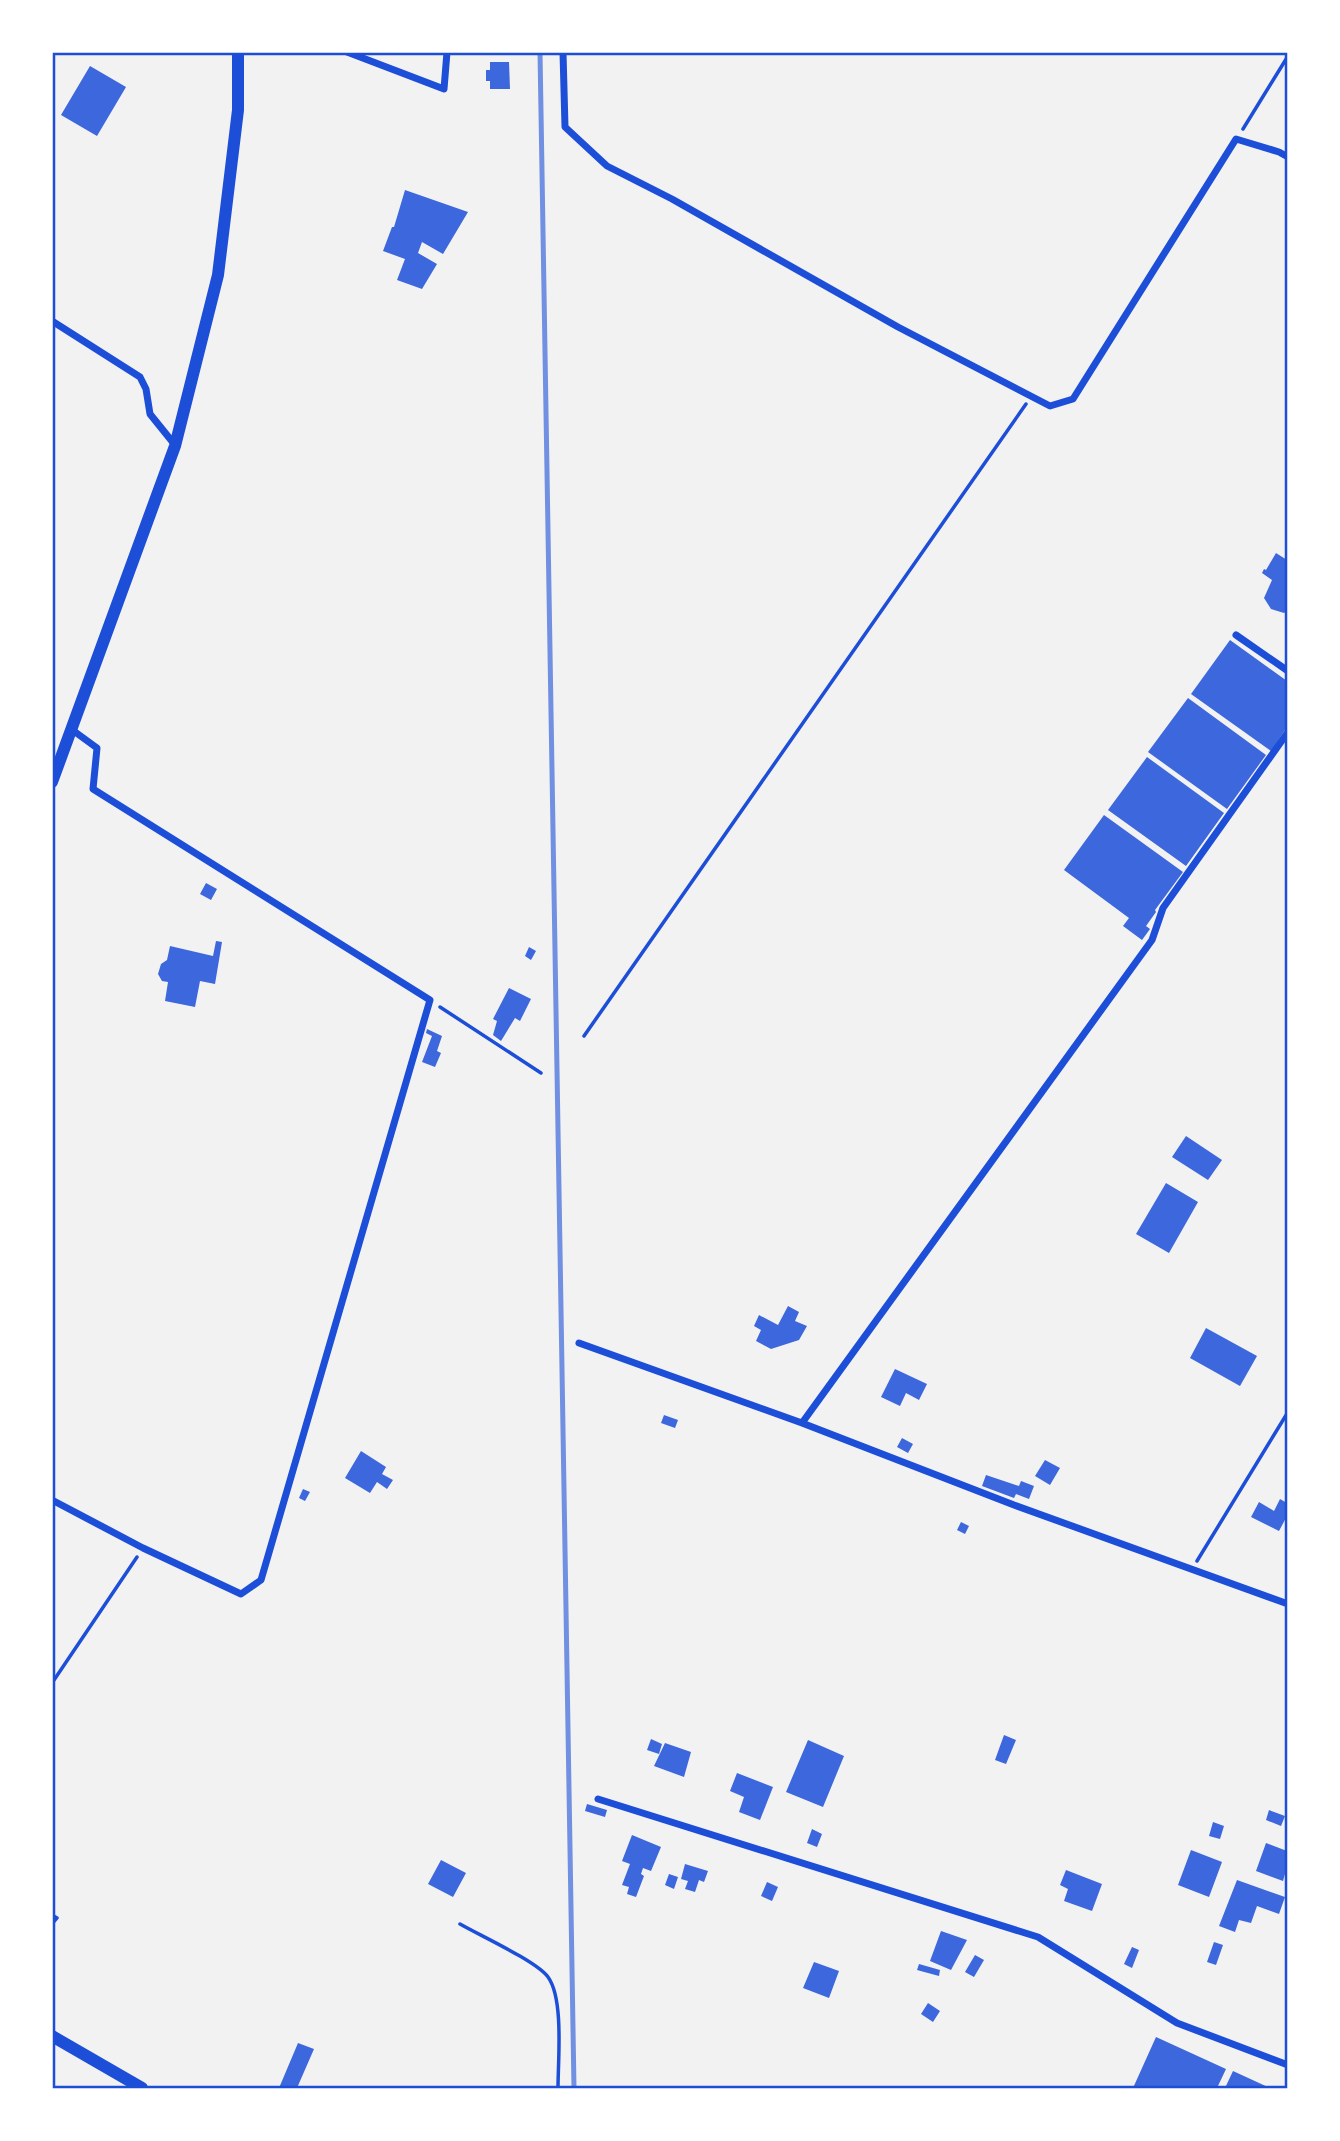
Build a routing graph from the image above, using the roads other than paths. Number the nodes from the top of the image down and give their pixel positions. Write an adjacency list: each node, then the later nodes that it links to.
1 (238, 52): 7 (main road)
2 (347, 52): 3 (street)
3 (447, 52)
4 (563, 52): 5 (street)
5 (1287, 157)
6 (52, 321): 7 (street)
7 (175, 446): 10 (main road)
8 (1236, 635): 9 (street)
9 (1287, 671)
10 (70, 728): 12 (main road); 15 (street)
11 (1287, 732): 14 (street)
12 (52, 782)
13 (579, 1343): 14 (street)
14 (802, 1423): 16 (street)
15 (52, 1500)
16 (1287, 1604)
17 (598, 1800): 19 (street)
18 (52, 2036): 20 (main road)
19 (1287, 2065)
20 (142, 2088)

